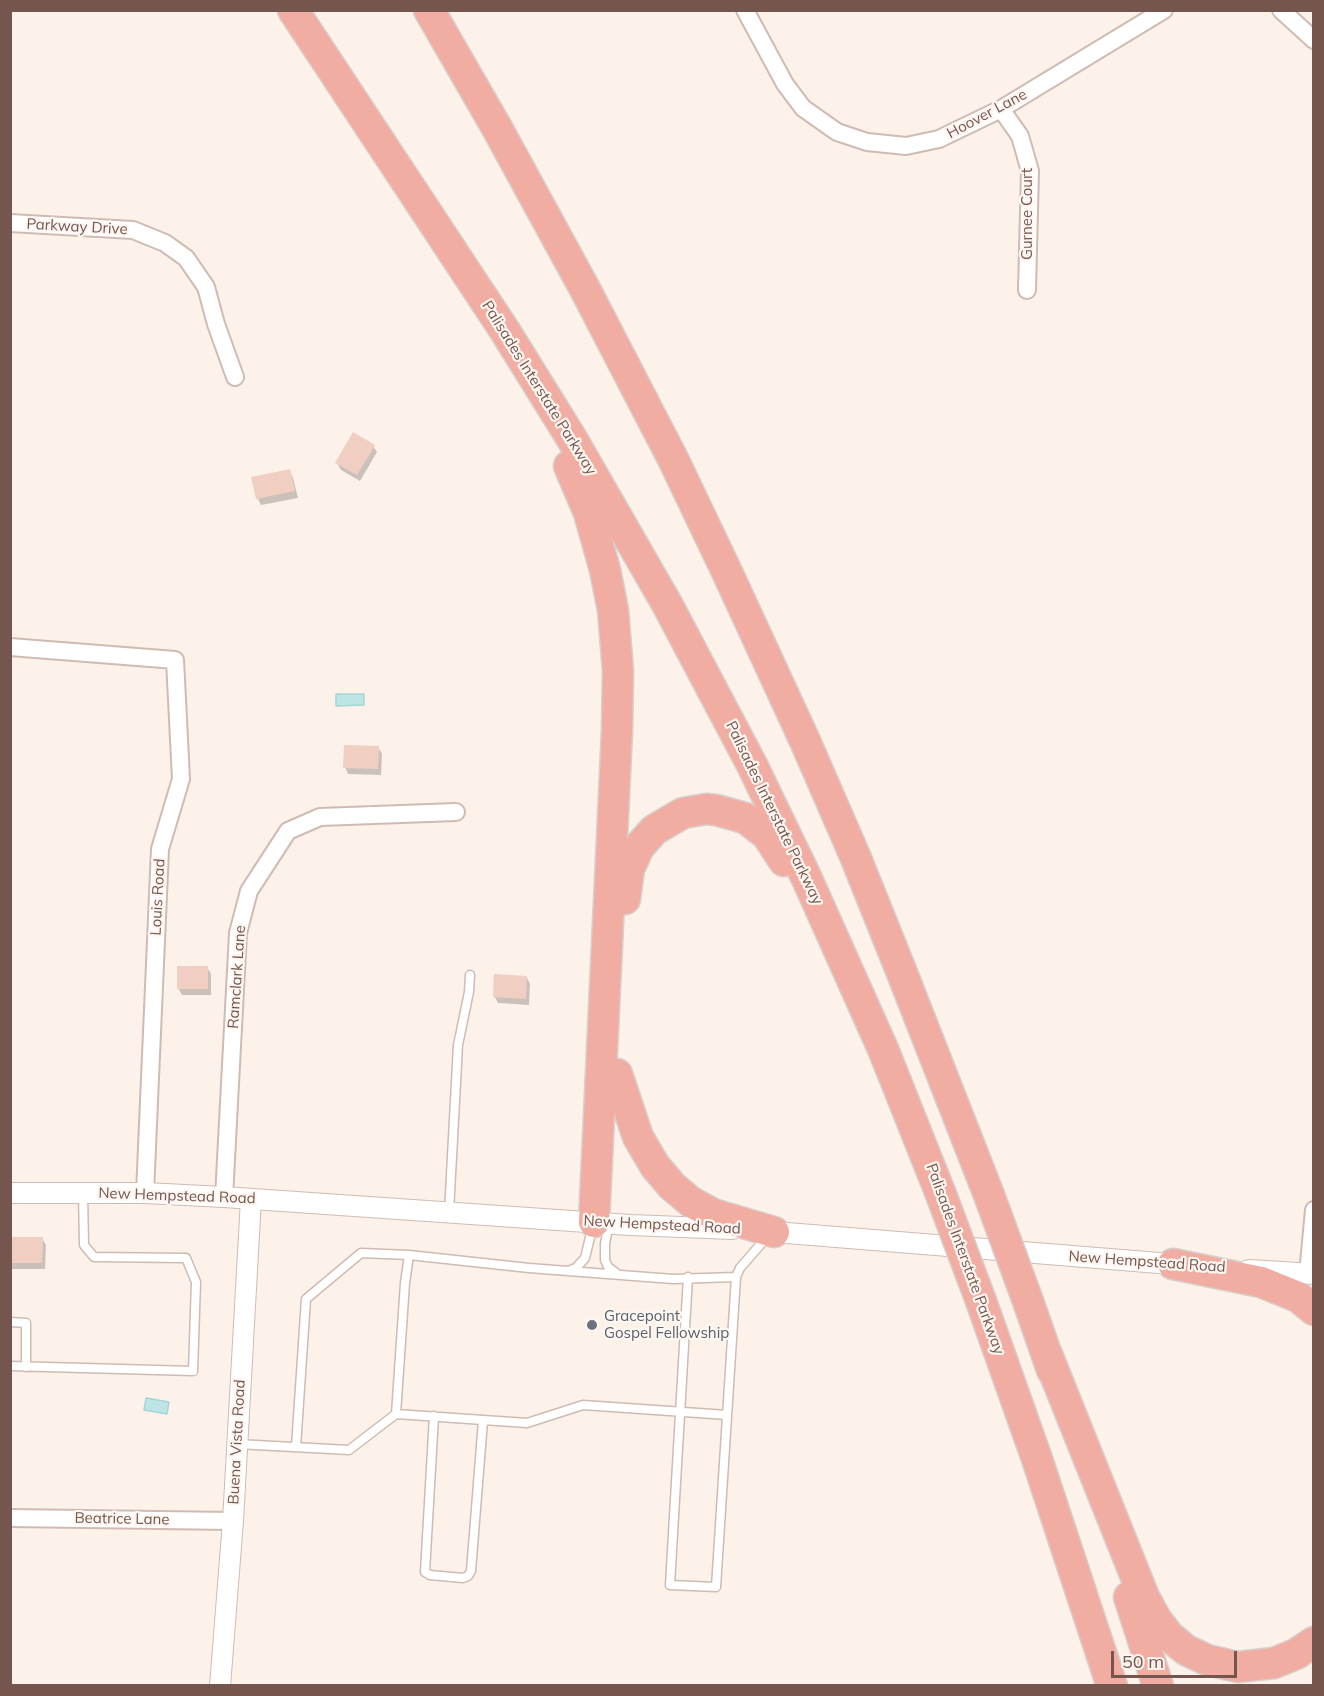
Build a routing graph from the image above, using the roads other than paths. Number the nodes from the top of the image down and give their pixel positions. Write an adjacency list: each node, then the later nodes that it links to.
1 (293, 10): 9 (highway, Palisades Interstate Parkway)
2 (429, 10): 35 (highway, bridge)
3 (745, 10): 7 (street, Hoover Lane)
4 (1164, 10): 7 (street, Hoover Lane)
5 (1281, 10): 6 (street)
6 (1314, 40)
7 (1001, 110): 10 (street, Gurnee Court)
8 (10, 223): 11 (street, Parkway Drive)
9 (472, 280): 15 (highway, Palisades Interstate Parkway); 24 (highway)
10 (1027, 290)
11 (235, 377)
12 (10, 647): 19 (street, Louis Road)
13 (456, 812): 20 (street, Ramclark Lane)
14 (470, 975): 23 (lane)
15 (883, 1049): 16 (highway); 49 (highway, Palisades Interstate Parkway, bridge)
16 (617, 1074): 24 (highway); 25 (highway)
17 (10, 1193): 18 (street, New Hempstead Road)
18 (83, 1193): 19 (street, New Hempstead Road); 37 (lane)
19 (145, 1193): 20 (street, New Hempstead Road)
20 (224, 1197): 21 (street, New Hempstead Road)
21 (251, 1198): 23 (street, New Hempstead Road); 43 (street, Buena Vista Road)
22 (1314, 1210): 29 (street)
23 (449, 1212): 24 (street, New Hempstead Road)
24 (601, 1222): 25 (street, New Hempstead Road); 28 (lane); 30 (lane)
25 (774, 1232): 27 (street, New Hempstead Road); 31 (lane)
26 (409, 1256): 28 (lane); 39 (lane); 44 (lane)
27 (1173, 1264): 29 (street, New Hempstead Road); 33 (highway)
28 (568, 1271): 30 (lane)
29 (1311, 1274)
30 (622, 1275): 32 (lane)
31 (736, 1276): 32 (lane); 40 (lane)
32 (688, 1277): 38 (lane)
33 (1314, 1310)
34 (10, 1322): 37 (lane)
35 (1046, 1352): 47 (highway); 50 (highway)
36 (10, 1366): 37 (lane)
37 (26, 1366)
38 (680, 1411): 40 (lane); 40 (lane); 42 (lane)
39 (396, 1414): 41 (lane); 44 (lane)
40 (727, 1415)
41 (434, 1416): 42 (lane); 42 (lane)
42 (483, 1421)
43 (237, 1444): 44 (lane); 46 (street, Buena Vista Road)
44 (296, 1447)
45 (10, 1518): 46 (street, Beatrice Lane)
46 (233, 1521): 48 (street, Buena Vista Road)
47 (1314, 1642)
48 (220, 1686)
49 (1112, 1686)
50 (1158, 1686)

